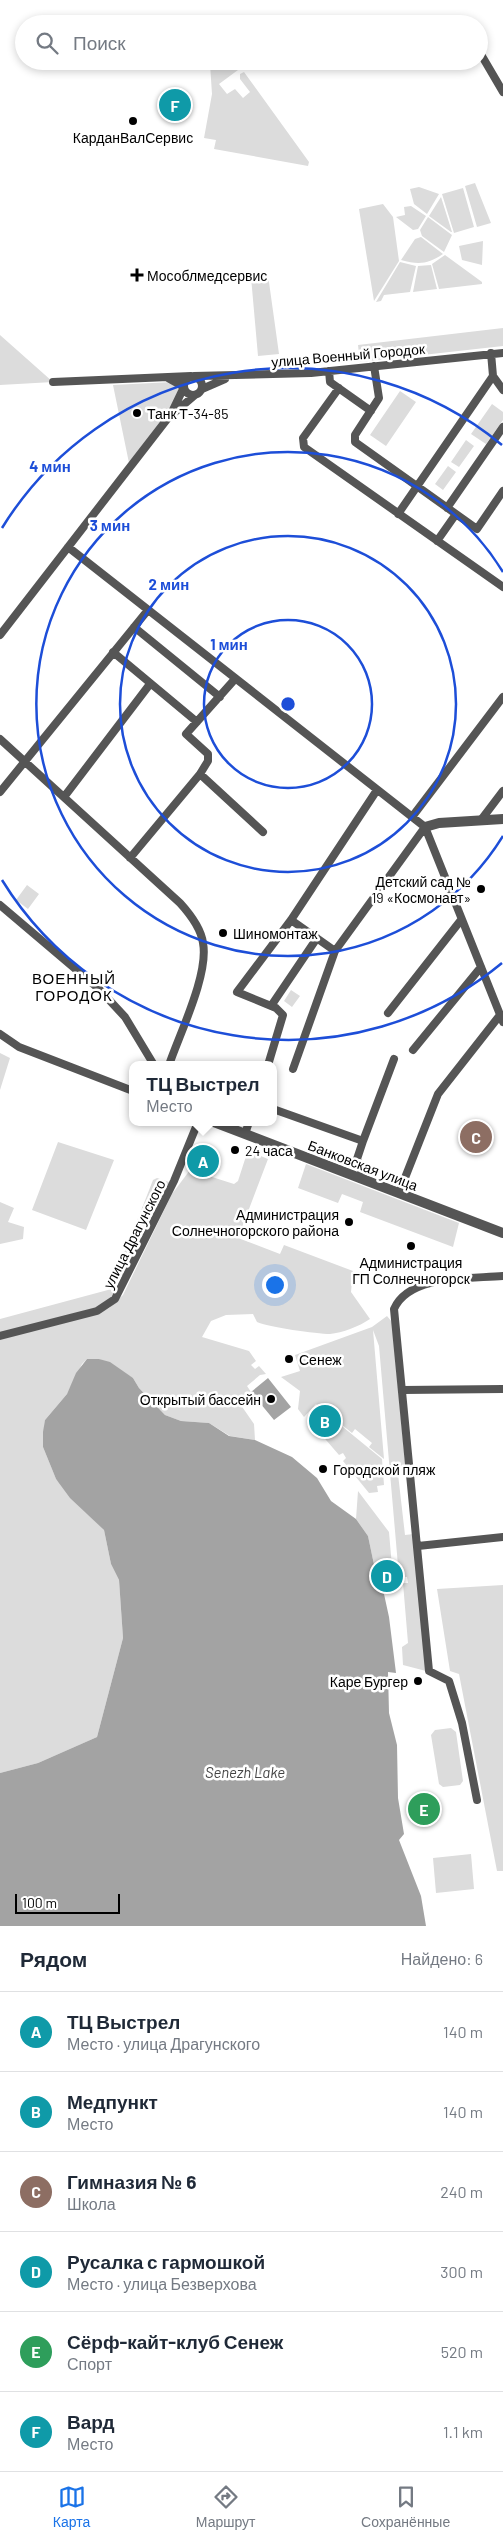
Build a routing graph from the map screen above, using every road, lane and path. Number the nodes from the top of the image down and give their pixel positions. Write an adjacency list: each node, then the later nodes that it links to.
1 (488, 66): 2 (street)
2 (503, 92)
3 (503, 352): 4 (street, улица Военный Городок)
4 (492, 354): 5 (street, улица Военный Городок); 8 (street)
5 (374, 366): 6 (street, улица Военный Городок); 17 (street)
6 (330, 371): 10 (street, улица Военный Городок); 13 (street)
7 (193, 376): 9 (street, улица Военный Городок); 10 (street, улица Военный Городок); 12 (street); 14 (street)
8 (493, 376): 15 (street); 20 (street)
9 (165, 377): 11 (street, улица Военный Городок); 12 (street)
10 (231, 377): 14 (street)
11 (53, 382)
12 (184, 387): 16 (street); 18 (street)
13 (339, 388): 17 (street); 23 (street)
14 (202, 389): 16 (street)
15 (503, 390)
16 (196, 395): 18 (street)
17 (371, 411): 20 (street)
18 (168, 418): 26 (street)
19 (503, 427): 22 (street)
20 (417, 486): 22 (street); 23 (street)
21 (503, 491): 24 (street)
22 (447, 508): 24 (street)
23 (398, 514): 25 (street)
24 (456, 514): 25 (street)
25 (437, 541): 27 (street)
26 (68, 547): 28 (street); 30 (street)
27 (503, 588)
28 (148, 610): 29 (street); 32 (street)
29 (134, 627): 31 (street); 34 (street)
30 (0, 635)
31 (113, 652): 33 (street); 38 (street)
32 (235, 679): 34 (street); 40 (street)
33 (150, 684): 36 (street); 43 (street)
34 (220, 697): 36 (street)
35 (503, 697): 44 (street)
36 (196, 722): 39 (street)
37 (0, 738): 38 (street)
38 (26, 761): 41 (street); 43 (street)
39 (200, 774): 48 (street); 49 (street)
40 (377, 790): 44 (street); 51 (street)
41 (0, 792)
42 (503, 792): 46 (street)
43 (64, 797): 49 (street)
44 (412, 817): 47 (street)
45 (503, 819): 46 (street)
46 (481, 820): 47 (street)
47 (425, 827): 52 (street); 54 (street)
48 (263, 832)
49 (130, 858): 63 (street)
50 (0, 905): 62 (street)
51 (291, 920): 53 (street); 56 (street)
52 (461, 920): 55 (street); 57 (street)
53 (317, 938): 54 (street); 56 (street)
54 (335, 951): 65 (street)
55 (481, 967): 58 (street); 60 (street)
56 (271, 1006): 64 (street)
57 (388, 1012)
58 (501, 1018): 74 (street)
59 (0, 1034): 66 (street)
60 (414, 1050)
61 (394, 1059): 72 (street)
62 (152, 1061)
63 (170, 1061)
64 (269, 1061)
65 (293, 1068)
66 (129, 1089)
67 (277, 1110): 72 (street)
68 (196, 1126): 77 (street, улица Драгунского)
69 (224, 1126): 71 (street, Банковская улица)
70 (248, 1126): 71 (street)
71 (245, 1134): 73 (street, Банковская улица)
72 (363, 1141): 73 (street)
73 (361, 1178): 74 (street, Банковская улица)
74 (399, 1193): 75 (street, Банковская улица)
75 (503, 1233)
76 (503, 1276): 79 (street)
77 (0, 1336)
78 (503, 1389): 79 (street)
79 (403, 1390): 81 (street)
80 (503, 1537): 81 (street)
81 (418, 1546): 82 (street)
82 (478, 1800)

